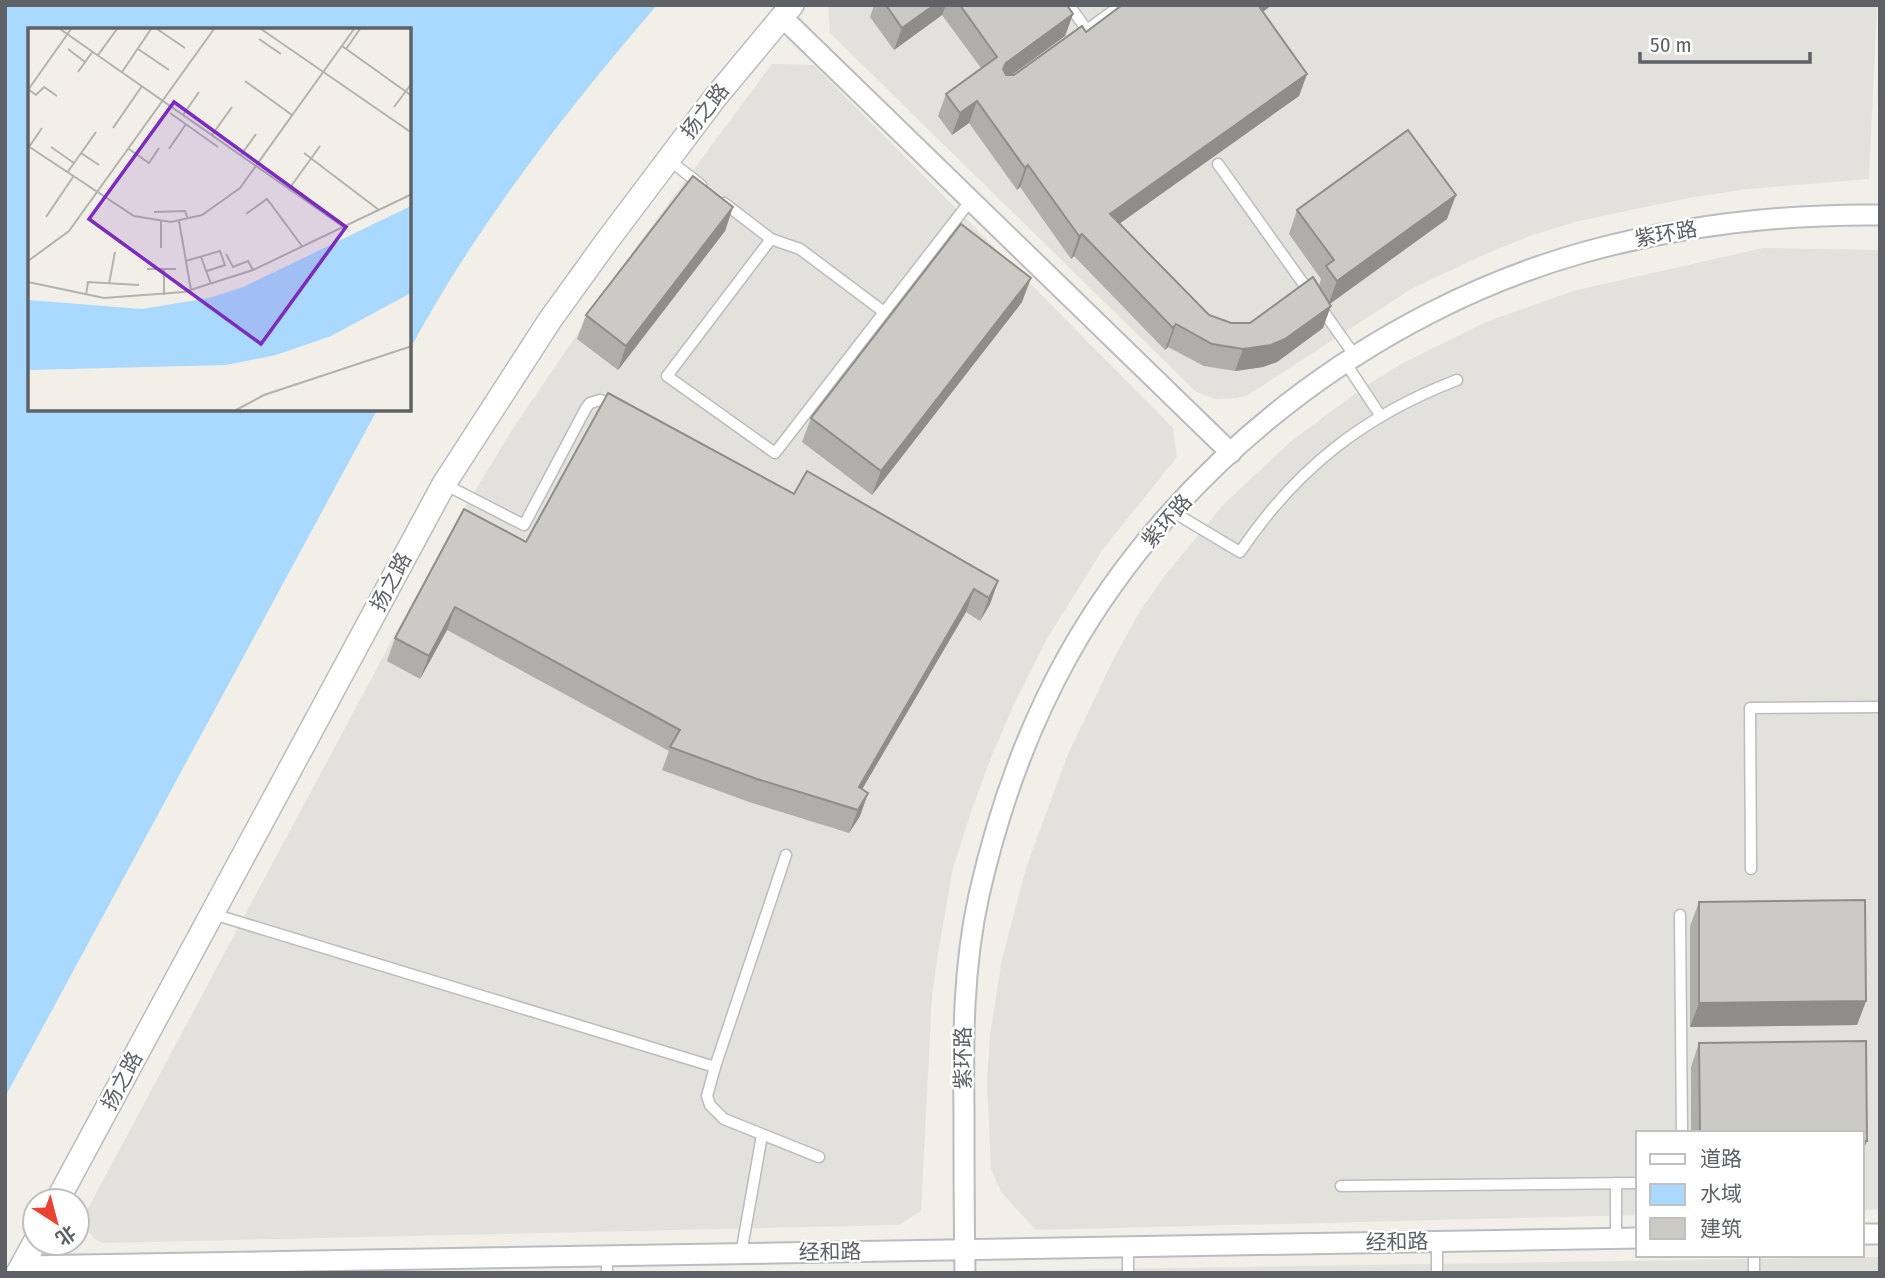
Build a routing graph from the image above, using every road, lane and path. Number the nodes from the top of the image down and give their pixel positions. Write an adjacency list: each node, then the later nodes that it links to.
1 (1069, 5): 4 (lane)
2 (1121, 5): 4 (lane)
3 (787, 11): 6 (street, 扬之路); 10 (street)
4 (1087, 30): 5 (lane)
5 (1066, 45)
6 (668, 159): 8 (lane); 19 (street, 扬之路)
7 (1219, 164): 14 (lane)
8 (709, 191)
9 (719, 199): 12 (lane)
10 (971, 200): 13 (lane); 18 (street)
11 (1880, 215): 14 (street, 紫环路)
12 (771, 239): 13 (lane); 13 (lane)
13 (884, 312)
14 (1350, 359): 17 (lane); 18 (street, 紫环路)
15 (1457, 380): 17 (lane)
16 (628, 413): 19 (lane)
17 (1380, 415): 20 (lane)
18 (1231, 453): 20 (street, 紫环路)
19 (444, 484): 24 (street, 扬之路)
20 (1173, 512): 38 (street, 紫环路)
21 (1880, 707): 23 (lane)
22 (786, 855): 26 (lane)
23 (1751, 869)
24 (212, 914): 26 (lane); 33 (street, 扬之路)
25 (1680, 915): 27 (lane)
26 (715, 1067): 28 (lane)
27 (1682, 1131)
28 (762, 1135): 29 (lane); 39 (lane)
29 (818, 1157)
30 (1616, 1183): 31 (lane); 32 (lane); 34 (lane)
31 (1636, 1183)
32 (1341, 1186)
33 (65, 1187)
34 (1616, 1238): 35 (street, 经和路); 36 (street, 经和路)
35 (1636, 1238)
36 (1437, 1242): 37 (street, 经和路); 44 (lane)
37 (1128, 1247): 38 (street, 经和路); 43 (lane)
38 (965, 1250): 39 (street, 经和路); 42 (street, 紫环路)
39 (741, 1254): 40 (street, 经和路)
40 (607, 1265): 41 (street, 经和路)
41 (20, 1270)
42 (965, 1273)
43 (1128, 1273)
44 (1437, 1273)

